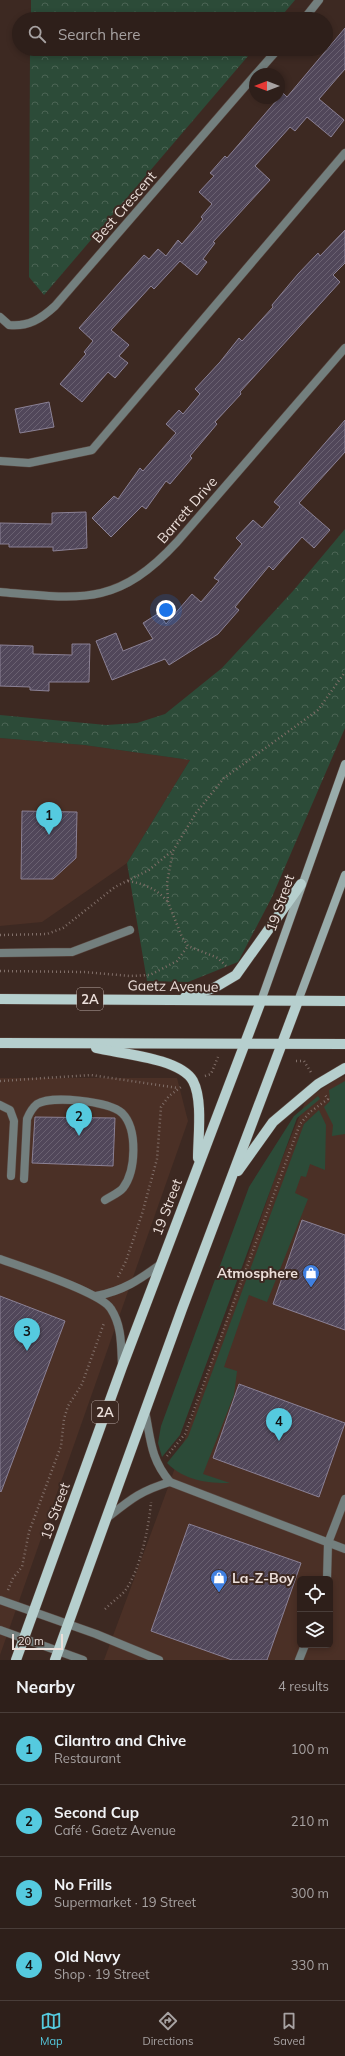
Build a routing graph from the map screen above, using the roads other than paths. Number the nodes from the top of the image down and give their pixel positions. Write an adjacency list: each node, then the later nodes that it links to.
1 (319, 0): 2 (street)
2 (310, 12)
3 (272, 56): 4 (street, Best Crescent)
4 (262, 68)
5 (249, 83): 7 (street, Best Crescent)
6 (345, 153): 9 (street)
7 (0, 317)
8 (345, 348): 10 (street, Barrett Drive)
9 (0, 461)
10 (0, 592)
11 (345, 764): 13 (main road, 19 Street)
12 (345, 875): 19 (main road)
13 (301, 884): 17 (main road); 18 (main road, 19 Street)
14 (130, 930): 15 (street)
15 (0, 953)
16 (0, 999): 17 (main road, Gaetz Avenue / 2A)
17 (179, 1000): 18 (main road, Gaetz Avenue / 2A)
18 (261, 1001): 19 (main road, Gaetz Avenue / 2A); 22 (main road, 19 Street / 2A)
19 (298, 1001): 20 (main road, Gaetz Avenue); 24 (main road)
20 (345, 1001)
21 (0, 1043): 23 (main road)
22 (244, 1043): 23 (main road); 24 (main road); 28 (main road, 19 Street / 2A)
23 (76, 1044): 28 (main road)
24 (283, 1044): 25 (main road); 31 (main road)
25 (345, 1044)
26 (345, 1068): 31 (main road)
27 (0, 1105): 29 (street)
28 (198, 1164): 34 (main road, 19 Street / 2A)
29 (11, 1176)
30 (24, 1179): 32 (street)
31 (228, 1184): 37 (main road)
32 (105, 1200)
33 (0, 1259): 35 (street)
34 (161, 1264): 35 (street); 36 (main road, 19 Street / 2A)
35 (96, 1296): 36 (street)
36 (122, 1367): 45 (main road, 19 Street / 2A)
37 (145, 1410): 38 (street); 40 (main road)
38 (170, 1482): 40 (street); 41 (street)
39 (345, 1499): 41 (street)
40 (107, 1518): 46 (main road)
41 (328, 1543): 42 (street); 43 (street)
42 (345, 1549)
43 (327, 1576)
44 (0, 1600): 45 (street)
45 (33, 1611): 46 (street); 48 (main road, 19 Street / 2A)
46 (68, 1624): 50 (main road); 53 (street)
47 (0, 1630): 48 (street)
48 (24, 1639): 50 (street); 51 (main road, 19 Street / 2A)
49 (304, 1648): 54 (street)
50 (56, 1656): 52 (street)
51 (16, 1660)
52 (83, 1660)
53 (159, 1660)
54 (299, 1660)

